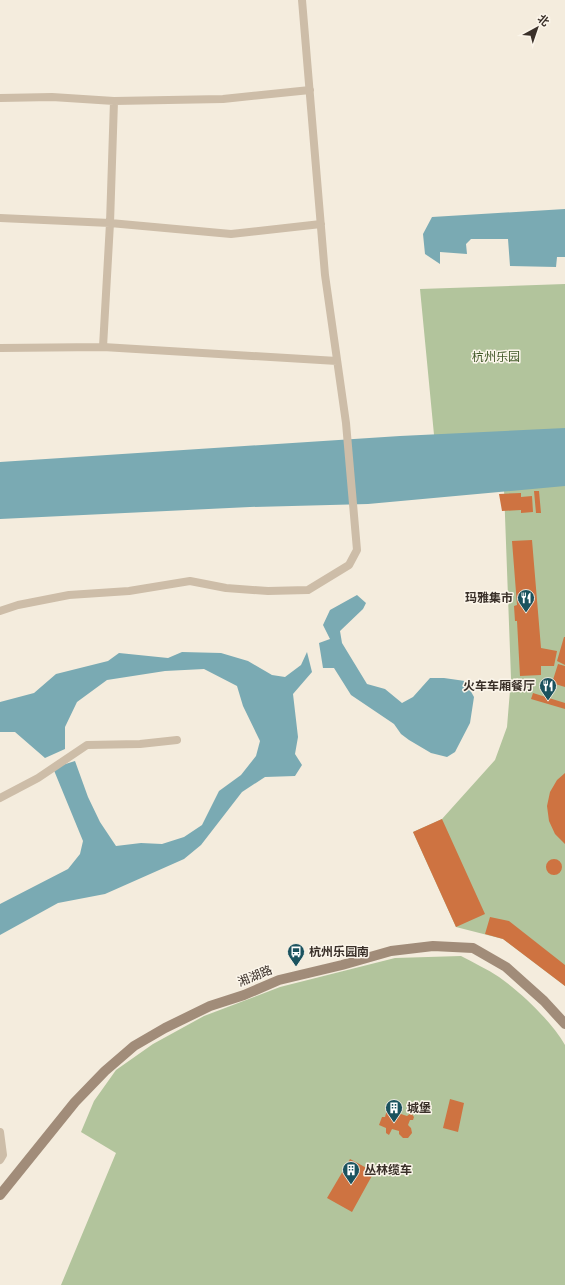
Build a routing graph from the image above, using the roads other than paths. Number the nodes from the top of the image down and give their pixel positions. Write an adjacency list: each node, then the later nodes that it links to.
1 (302, 0): 2 (street)
2 (310, 90): 4 (street); 7 (street)
3 (0, 98): 4 (street)
4 (114, 101): 6 (street)
5 (0, 218): 6 (street)
6 (110, 223): 7 (street); 8 (street)
7 (321, 224): 10 (street)
8 (103, 347): 9 (street); 10 (street)
9 (0, 348)
10 (337, 361): 11 (street)
11 (0, 611)
12 (177, 740): 13 (street)
13 (0, 798)
14 (565, 1024): 17 (main road, 湘湖路)
15 (0, 1132): 16 (street)
16 (0, 1160)
17 (0, 1195)

